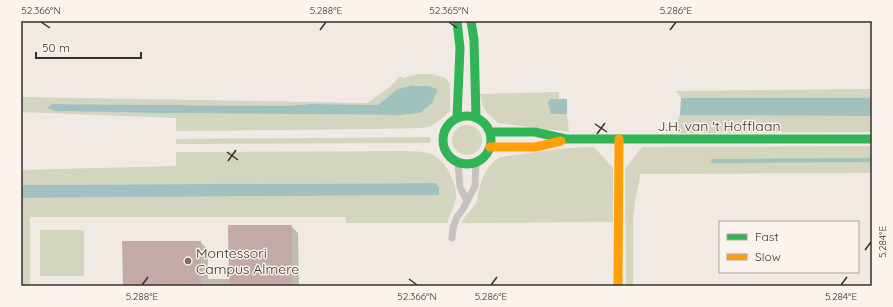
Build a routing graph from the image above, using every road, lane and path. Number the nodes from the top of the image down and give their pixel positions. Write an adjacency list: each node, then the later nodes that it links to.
1 (457, 21): 4 (street)
2 (471, 21): 3 (street)
3 (476, 117): 4 (street); 5 (street)
4 (457, 118): 10 (street)
5 (490, 132): 8 (street, J.H. van 't Hofflaan); 9 (street)
6 (618, 139): 7 (street, J.H. van 't Hofflaan); 8 (street, J.H. van 't Hofflaan); 14 (street)
7 (872, 139)
8 (566, 140): 9 (street, J.H. van 't Hofflaan)
9 (490, 147): 11 (street)
10 (458, 163): 11 (street); 12 (lane)
11 (476, 163): 12 (lane)
12 (467, 201): 13 (lane)
13 (452, 238)
14 (618, 286)

